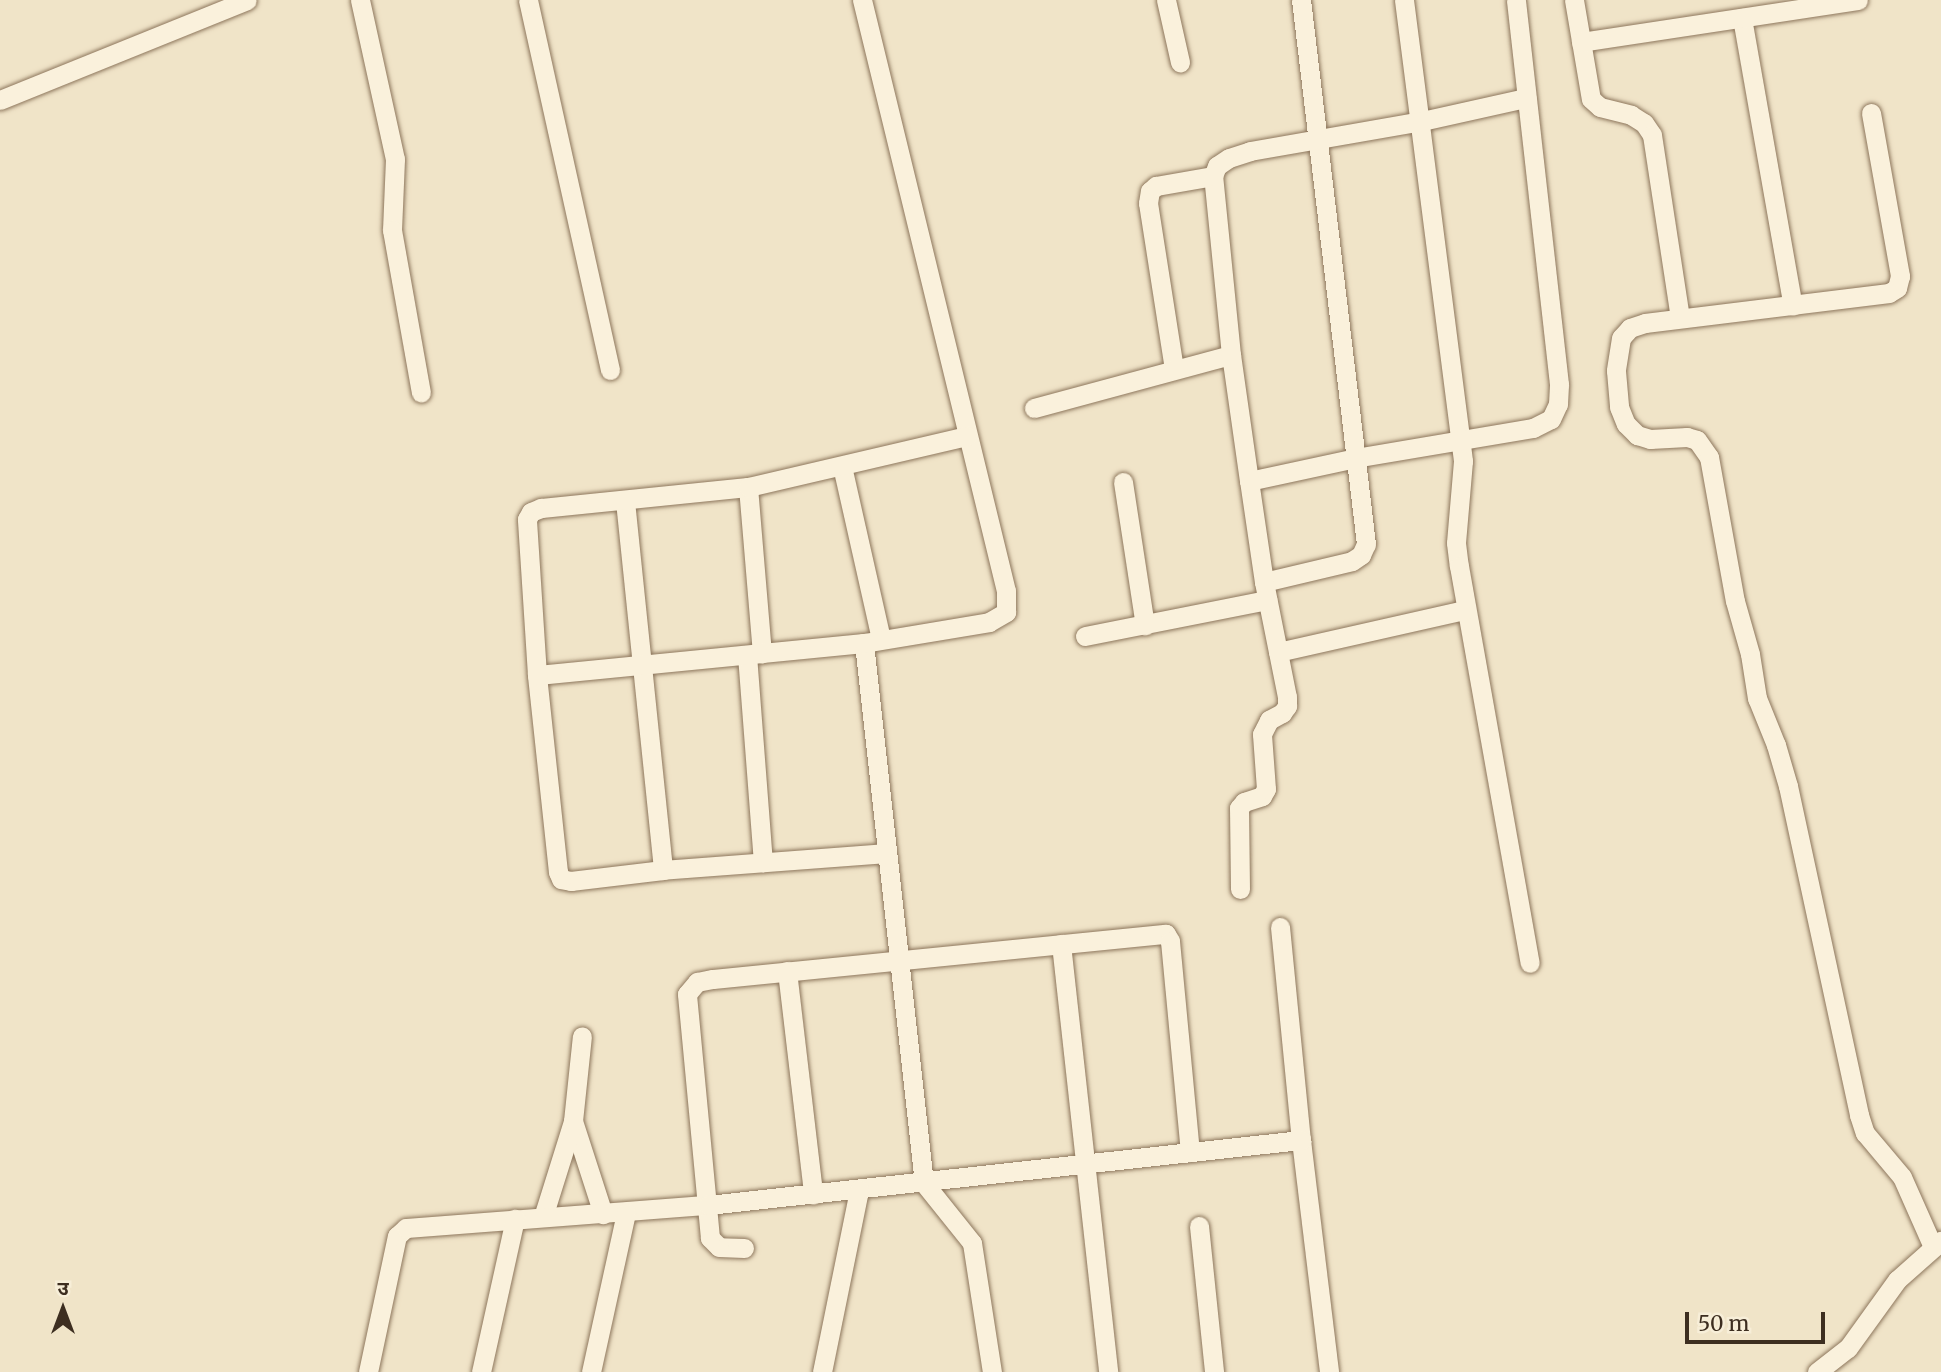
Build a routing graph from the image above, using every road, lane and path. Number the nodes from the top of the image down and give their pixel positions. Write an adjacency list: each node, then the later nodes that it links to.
1 (247, 0): 15 (street)
2 (360, 0): 25 (street)
3 (528, 0): 24 (street)
4 (862, 0): 27 (street)
5 (1166, 0): 13 (street)
6 (1301, 0): 18 (street)
7 (1404, 0): 17 (street)
8 (1516, 0): 14 (street)
9 (1574, 0): 12 (street)
10 (1858, 0): 11 (street)
11 (1742, 18): 12 (street); 20 (street)
12 (1581, 42): 21 (street)
13 (1180, 62)
14 (1526, 98): 17 (street); 28 (street)
15 (0, 100)
16 (1871, 113): 20 (street)
17 (1422, 121): 18 (street); 28 (street)
18 (1316, 141): 19 (street); 29 (street)
19 (1213, 176): 22 (street); 23 (street)
20 (1793, 306): 21 (street)
21 (1680, 317): 67 (street)
22 (1231, 355): 23 (street); 31 (street)
23 (1174, 369): 26 (street)
24 (610, 370)
25 (421, 392)
26 (1034, 408)
27 (967, 436): 30 (street); 39 (street)
28 (1461, 440): 29 (street); 36 (street)
29 (1355, 458): 31 (street); 35 (street)
30 (842, 466): 33 (street); 39 (street)
31 (1249, 481): 35 (street)
32 (1123, 482): 37 (street)
33 (748, 487): 34 (street); 41 (street)
34 (625, 501): 42 (street); 43 (street)
35 (1265, 591): 37 (street); 40 (street)
36 (1465, 610): 40 (street); 51 (street)
37 (1145, 625): 38 (street)
38 (1085, 636)
39 (873, 641): 41 (street); 44 (street)
40 (1278, 652): 47 (street)
41 (755, 654): 42 (street); 45 (street)
42 (644, 663): 43 (street); 46 (street)
43 (537, 675): 46 (street)
44 (887, 853): 45 (street); 50 (street)
45 (764, 862): 46 (street)
46 (663, 870)
47 (1240, 889)
48 (1280, 927): 55 (street)
49 (1061, 944): 50 (street); 56 (street); 57 (street)
50 (899, 961): 52 (street); 58 (street)
51 (1530, 962)
52 (787, 971): 60 (street); 61 (street)
53 (582, 1036): 54 (street)
54 (573, 1121): 63 (street); 64 (street)
55 (1301, 1140): 56 (street); 76 (street)
56 (1191, 1152): 57 (street)
57 (1086, 1165): 58 (street); 74 (street)
58 (924, 1183): 59 (street); 73 (street)
59 (859, 1190): 60 (street); 72 (street)
60 (813, 1194): 61 (street)
61 (708, 1205): 62 (street); 68 (street)
62 (626, 1213): 63 (street); 71 (street)
63 (603, 1214): 64 (street)
64 (543, 1217): 65 (street)
65 (515, 1219): 69 (street); 70 (street)
66 (1199, 1226): 75 (street)
67 (1937, 1244): 77 (street)
68 (744, 1248)
69 (368, 1372)
70 (481, 1372)
71 (591, 1372)
72 (822, 1372)
73 (992, 1372)
74 (1108, 1372)
75 (1214, 1372)
76 (1329, 1372)
77 (1817, 1372)

